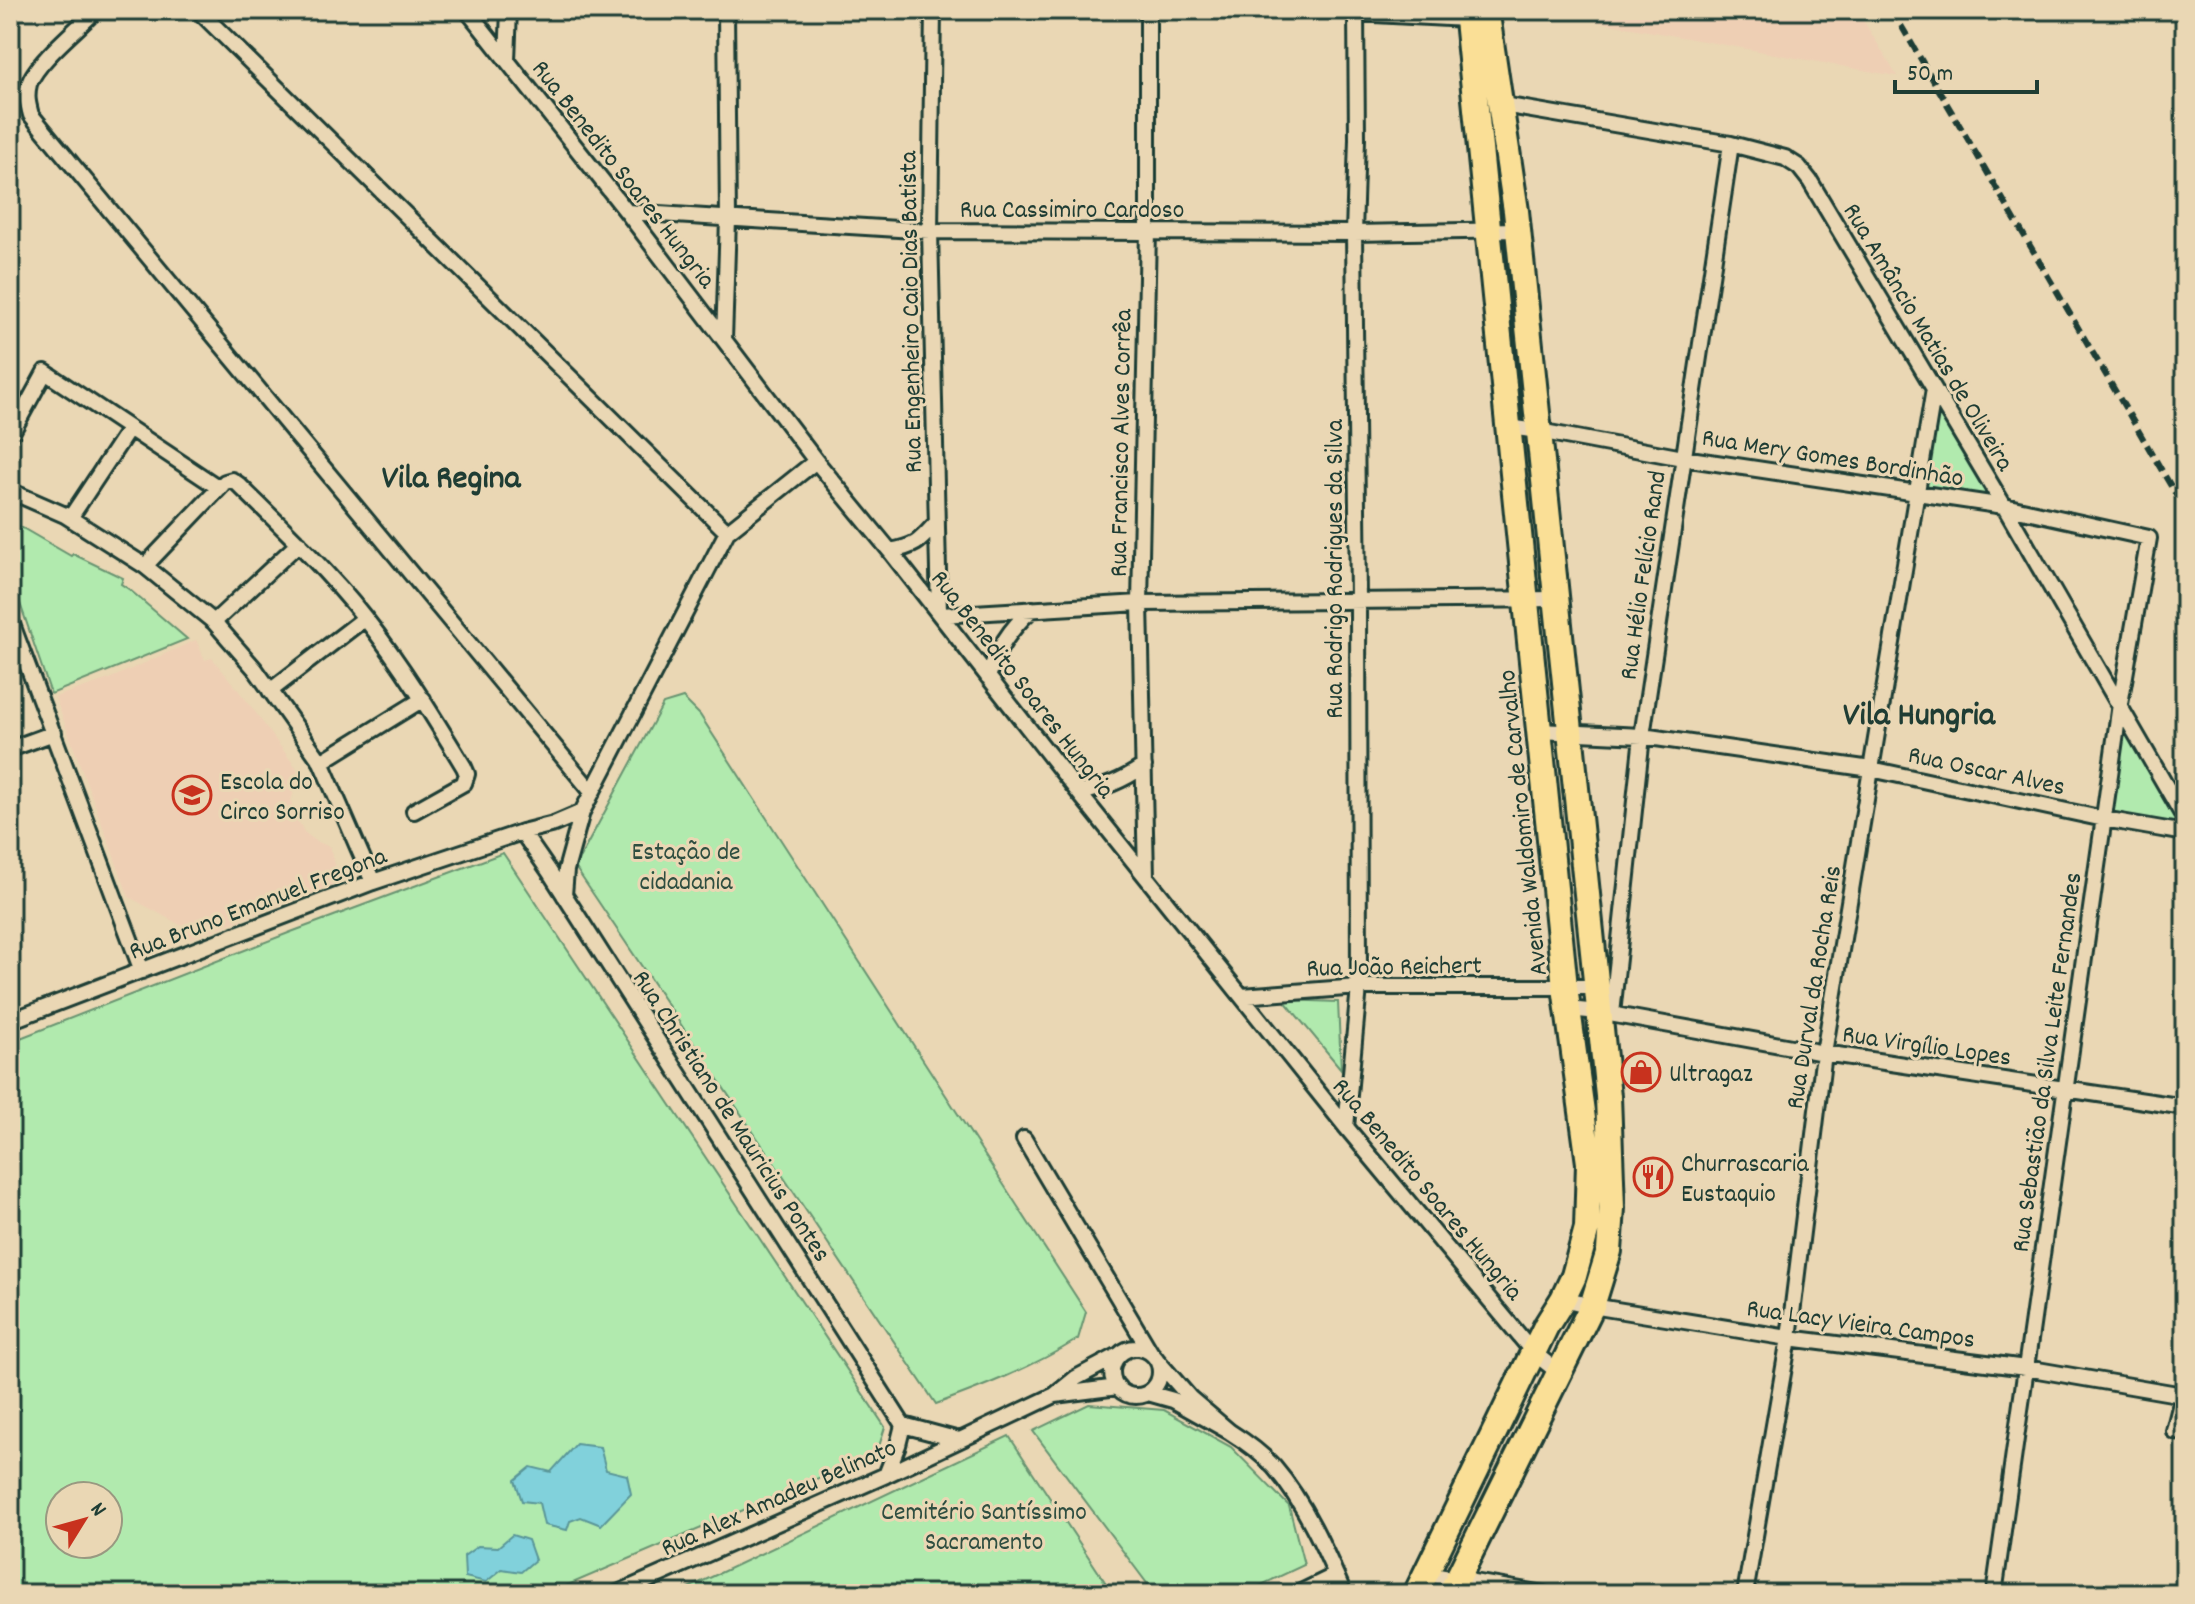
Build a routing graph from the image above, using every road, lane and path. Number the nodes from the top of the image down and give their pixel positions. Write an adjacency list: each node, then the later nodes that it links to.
1 (96, 10): 61 (street)
2 (198, 10): 35 (street)
3 (467, 10): 10 (street, Rua Benedito Soares Hungria)
4 (509, 10): 10 (street)
5 (726, 10): 15 (street)
6 (933, 10): 17 (street, Rua Engenheiro Caio Dias Batista)
7 (1148, 10): 18 (street, Rua Francisco Alves Corrêa)
8 (1356, 12): 9 (street); 20 (street, Rua Rodrigo Rodrigues da Silva)
9 (1472, 13): 11 (main road, Avenida Waldomiro de Carvalho); 12 (main road)
10 (507, 60): 14 (street, Rua Benedito Soares Hungria)
11 (1474, 100): 12 (street, Rua Amâncio Matias de Oliveira); 19 (main road, Avenida Waldomiro de Carvalho)
12 (1501, 105): 13 (street, Rua Amâncio Matias de Oliveira); 16 (main road)
13 (1731, 144): 22 (street, Rua Amâncio Matias de Oliveira); 27 (street, Rua Hélio Felício Rand)
14 (627, 212): 15 (street, Rua Cassimiro Cardoso); 21 (street, Rua Benedito Soares Hungria)
15 (728, 219): 17 (street, Rua Cassimiro Cardoso); 21 (street)
16 (1518, 230): 19 (street, Rua Cassimiro Cardoso); 25 (main road)
17 (930, 231): 18 (street, Rua Cassimiro Cardoso); 34 (street, Rua Engenheiro Caio Dias Batista)
18 (1148, 231): 20 (street, Rua Cassimiro Cardoso); 43 (street, Rua Francisco Alves Corrêa)
19 (1487, 232): 20 (street, Rua Cassimiro Cardoso); 23 (main road, Avenida Waldomiro de Carvalho)
20 (1354, 233): 42 (street, Rua Rodrigo Rodrigues da Silva)
21 (724, 340): 28 (street, Rua Benedito Soares Hungria)
22 (1934, 389): 31 (street, Rua Durval da Rocha Reis); 32 (street, Rua Amâncio Matias de Oliveira)
23 (1508, 427): 25 (street, Rua Mery Gomes Bordinhão); 40 (main road, Avenida Waldomiro de Carvalho)
24 (129, 429): 26 (street); 29 (street); 33 (street)
25 (1539, 431): 27 (street, Rua Mery Gomes Bordinhão); 41 (main road)
26 (10, 436)
27 (1683, 458): 31 (street, Rua Mery Gomes Bordinhão); 56 (street, Rua Hélio Felício Rand)
28 (816, 461): 35 (street); 38 (street, Rua Benedito Soares Hungria)
29 (219, 488): 37 (street); 39 (street)
30 (10, 491): 33 (street)
31 (1917, 493): 32 (street, Rua Mery Gomes Bordinhão); 60 (street, Rua Durval da Rocha Reis)
32 (2004, 506): 36 (street, Rua Mery Gomes Bordinhão); 52 (street, Rua Amâncio Matias de Oliveira)
33 (70, 518): 39 (street)
34 (937, 522): 38 (street); 45 (street, Rua Engenheiro Caio Dias Batista)
35 (727, 532): 61 (street)
36 (2149, 538): 52 (street, Rua Sebastião da Silva Leite Fernandes)
37 (299, 543): 46 (street); 48 (street)
38 (890, 551): 45 (street, Rua Benedito Soares Hungria)
39 (145, 566): 48 (street)
40 (1526, 599): 41 (street); 42 (street); 53 (main road, Avenida Waldomiro de Carvalho)
41 (1555, 599): 54 (main road)
42 (1358, 601): 43 (street); 73 (street, Rua Rodrigo Rodrigues da Silva)
43 (1140, 603): 44 (street); 59 (street, Rua Francisco Alves Corrêa)
44 (1032, 609): 45 (street); 49 (street)
45 (940, 614): 49 (street, Rua Benedito Soares Hungria)
46 (365, 618): 50 (street); 51 (street)
47 (10, 619): 55 (street)
48 (214, 622): 50 (street)
49 (988, 677): 62 (street, Rua Benedito Soares Hungria)
50 (270, 691): 58 (street)
51 (423, 699): 58 (street); 63 (street)
52 (2120, 704): 65 (street, Rua Sebastião da Silva Leite Fernandes); 66 (street, Rua Amâncio Matias de Oliveira)
53 (1539, 731): 54 (street, Rua Oscar Alves); 76 (main road, Avenida Waldomiro de Carvalho)
54 (1570, 731): 56 (street, Rua Oscar Alves); 74 (main road)
55 (54, 733): 57 (street); 72 (street)
56 (1642, 736): 60 (street, Rua Oscar Alves); 77 (street, Rua Hélio Felício Rand)
57 (10, 749)
58 (321, 762): 70 (street)
59 (1144, 766): 62 (street); 69 (street, Rua Francisco Alves Corrêa)
60 (1871, 769): 65 (street, Rua Oscar Alves); 79 (street, Rua Durval da Rocha Reis)
61 (592, 792): 64 (street)
62 (1079, 793): 69 (street, Rua Benedito Soares Hungria)
63 (414, 811)
64 (582, 812): 67 (street, Rua Bruno Emanuel Fregona); 71 (street)
65 (2104, 819): 68 (street, Rua Oscar Alves); 80 (street, Rua Sebastião da Silva Leite Fernandes)
66 (2185, 819)
67 (522, 832): 70 (street, Rua Bruno Emanuel Fregona); 71 (street, Rua Christiano de Mauricius Pontes)
68 (2185, 833)
69 (1146, 877): 75 (street, Rua Benedito Soares Hungria)
70 (373, 882): 72 (street, Rua Bruno Emanuel Fregona)
71 (564, 896): 95 (street, Rua Christiano de Mauricius Pontes)
72 (142, 971): 78 (street, Rua Bruno Emanuel Fregona)
73 (1359, 987): 75 (street, Rua João Reichert); 76 (street, Rua João Reichert); 82 (street, Rua Rodrigo Rodrigues da Silva)
74 (1596, 987): 76 (street, Rua João Reichert); 77 (main road)
75 (1242, 996): 82 (street, Rua Benedito Soares Hungria)
76 (1567, 998): 77 (street, Rua Virgílio Lopes); 84 (main road, Avenida Waldomiro de Carvalho)
77 (1606, 1013): 79 (street, Rua Virgílio Lopes); 85 (main road)
78 (10, 1021)
79 (1824, 1053): 80 (street, Rua Virgílio Lopes); 86 (street, Rua Durval da Rocha Reis)
80 (2065, 1089): 81 (street, Rua Virgílio Lopes); 90 (street, Rua Sebastião da Silva Leite Fernandes)
81 (2185, 1107)
82 (1346, 1127): 87 (street, Rua Benedito Soares Hungria)
83 (1024, 1139): 89 (street)
84 (1563, 1299): 85 (street, Rua Lacy Vieira Campos); 87 (main road, Avenida Waldomiro de Carvalho)
85 (1592, 1306): 86 (street, Rua Lacy Vieira Campos); 91 (main road)
86 (1789, 1338): 90 (street, Rua Lacy Vieira Campos); 107 (street, Rua Durval da Rocha Reis)
87 (1533, 1352): 91 (street, Rua Benedito Soares Hungria); 101 (main road, Avenida Waldomiro de Carvalho)
88 (1122, 1353): 89 (street); 92 (street); 94 (street)
89 (1153, 1356): 93 (street); 96 (street)
90 (2026, 1368): 97 (street, Rua Lacy Vieira Campos); 108 (street, Rua Sebastião da Silva Leite Fernandes)
91 (1559, 1373): 102 (main road)
92 (1118, 1387): 93 (street); 94 (street)
93 (1148, 1393): 96 (street)
94 (1055, 1395): 98 (street, Rua Alex Amadeu Belinato)
95 (903, 1425): 98 (street); 99 (street)
96 (1230, 1432): 100 (street)
97 (2185, 1432)
98 (959, 1440): 99 (street, Rua Alex Amadeu Belinato)
99 (886, 1475): 103 (street, Rua Alex Amadeu Belinato)
100 (1336, 1575): 104 (street); 105 (street)
101 (1421, 1584): 102 (street)
102 (1454, 1587): 106 (street)
103 (616, 1594)
104 (1297, 1594)
105 (1344, 1594)
106 (1544, 1594)
107 (1745, 1594)
108 (1994, 1594)

